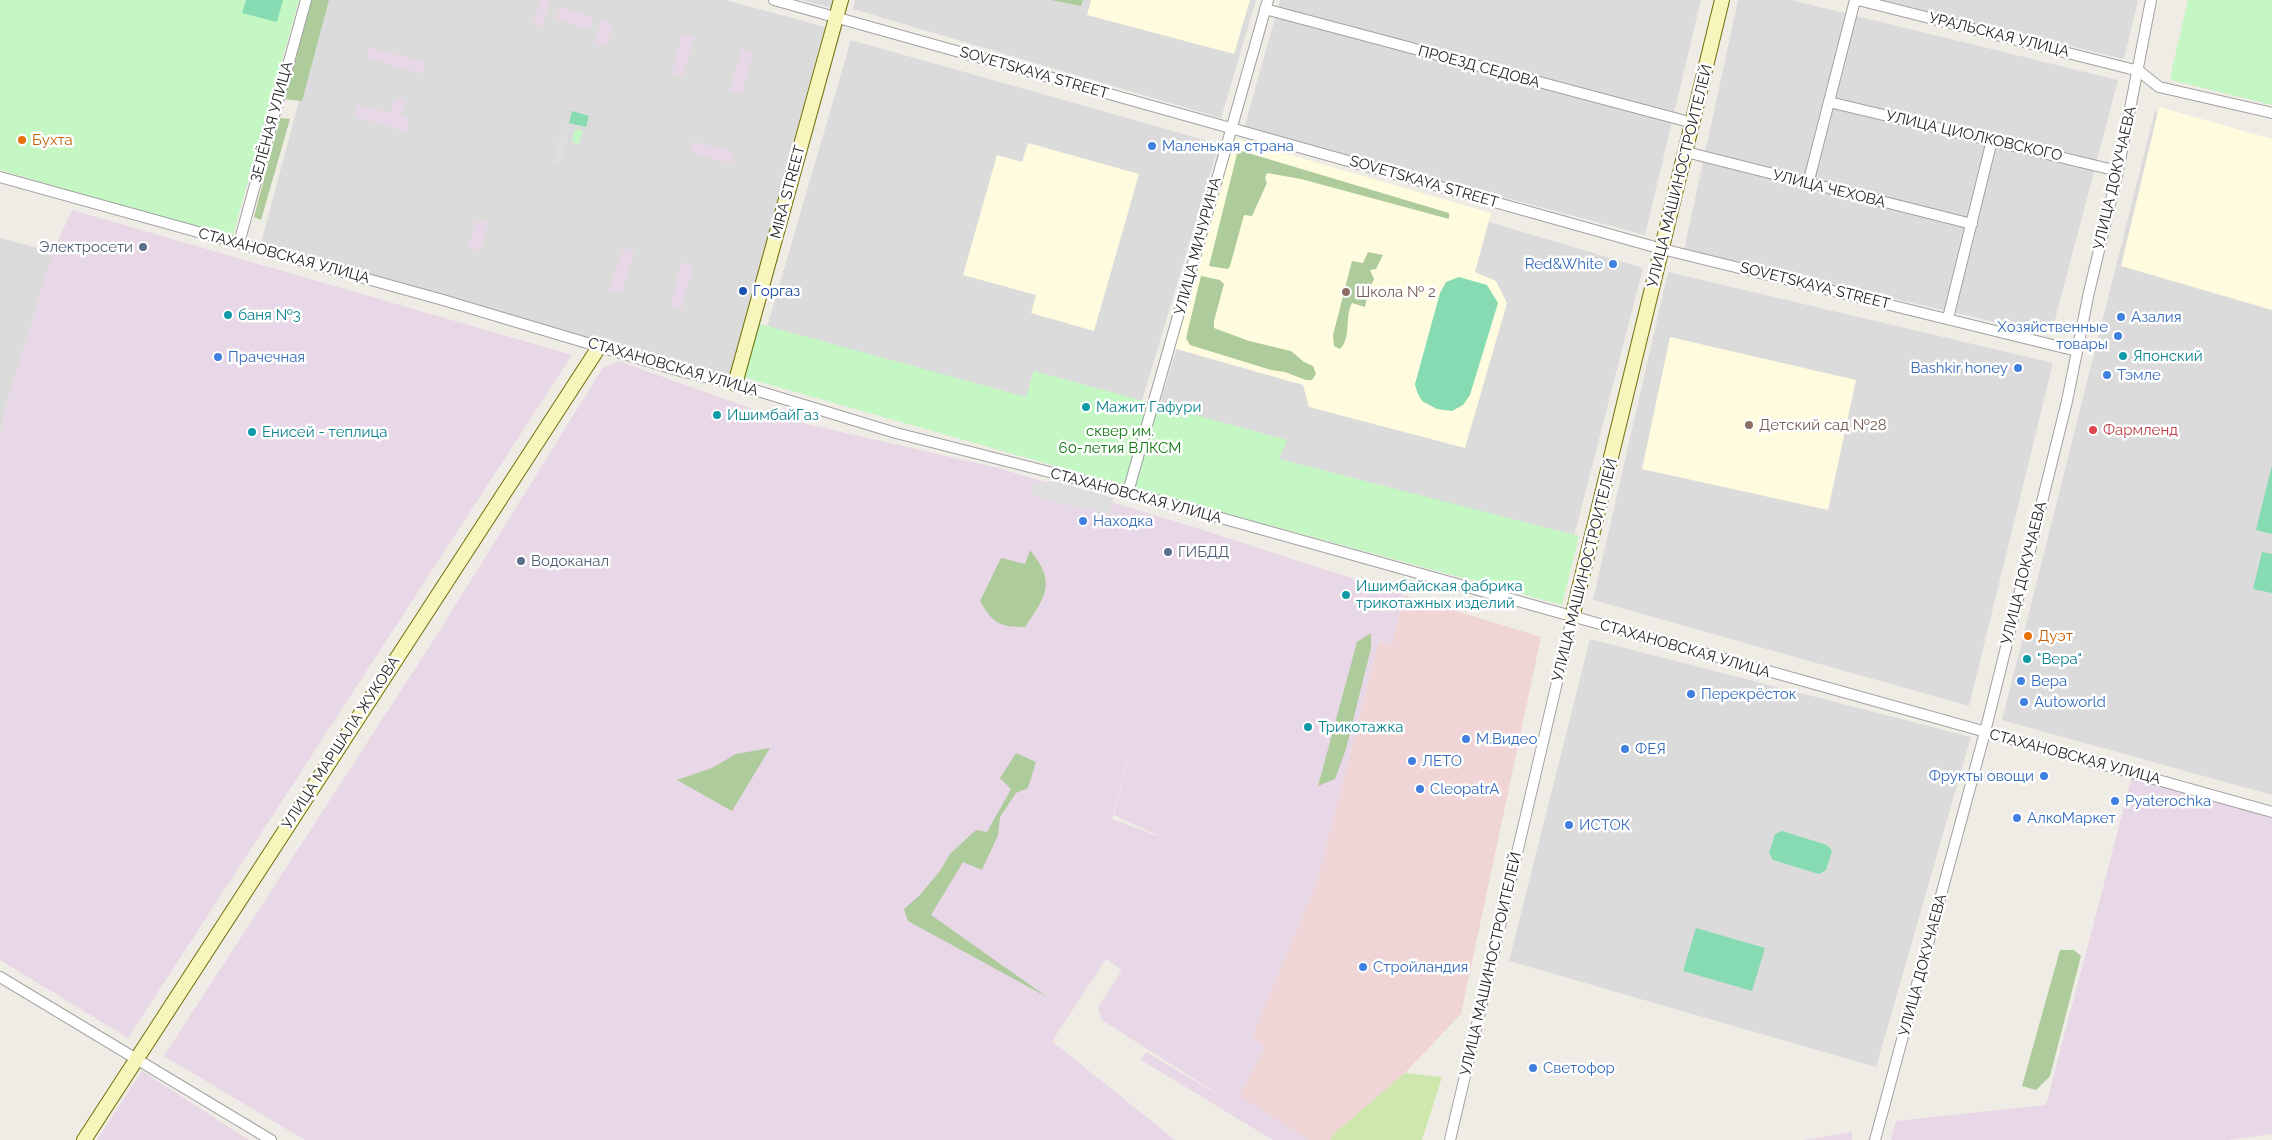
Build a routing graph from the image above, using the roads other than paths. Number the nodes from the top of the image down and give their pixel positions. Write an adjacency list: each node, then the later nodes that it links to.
1 (306, 0): 20 (street, ЗЕЛЁНАЯ УЛИЦА)
2 (774, 0): 8 (street, SOVETSKAYA STREET)
3 (841, 0): 8 (street, MIRA STREET)
4 (1722, 0): 12 (street, УЛИЦА МАШИНОСТРОИТЕЛЕЙ)
5 (1856, 0): 9 (street, УРАЛЬСКАЯ УЛИЦА); 10 (street)
6 (2151, 0): 9 (street, УЛИЦА ДОКУЧАЕВА)
7 (1266, 4): 12 (street, ПРОЕЗД СЕДОВА); 13 (street, УЛИЦА МИЧУРИНА)
8 (836, 17): 13 (street, SOVETSKAYA STREET); 25 (street, MIRA STREET)
9 (2139, 71): 11 (street); 16 (street, УЛИЦА ДОКУЧАЕВА)
10 (1830, 102): 14 (street, УЛИЦА ЦИОЛКОВСКОГО); 18 (street)
11 (2272, 113)
12 (1692, 123): 15 (street, УЛИЦА МАШИНОСТРОИТЕЛЕЙ)
13 (1230, 128): 21 (street, SOVETSKAYA STREET); 26 (street, УЛИЦА МИЧУРИНА)
14 (1992, 140): 16 (street, УЛИЦА ЦИОЛКОВСКОГО); 19 (street)
15 (1686, 152): 18 (street, УЛИЦА ЧЕХОВА); 21 (street, УЛИЦА МАШИНОСТРОИТЕЛЕЙ)
16 (2118, 171): 24 (street, УЛИЦА ДОКУЧАЕВА)
17 (0, 177): 20 (street, СТАХАНОВСКАЯ УЛИЦА)
18 (1808, 184): 19 (street, УЛИЦА ЧЕХОВА)
19 (1972, 224): 22 (street)
20 (239, 243): 23 (street, СТАХАНОВСКАЯ УЛИЦА)
21 (1662, 250): 22 (street, SOVETSKAYA STREET); 27 (street, УЛИЦА МАШИНОСТРОИТЕЛЕЙ)
22 (1948, 318): 24 (street, SOVETSKAYA STREET)
23 (599, 347): 25 (street, СТАХАНОВСКАЯ УЛИЦА); 31 (street, УЛИЦА МАРШАЛА ЖУКОВА)
24 (2077, 351): 28 (street, УЛИЦА ДОКУЧАЕВА)
25 (735, 384): 26 (street, СТАХАНОВСКАЯ УЛИЦА)
26 (1128, 492): 27 (street, СТАХАНОВСКАЯ УЛИЦА)
27 (1572, 618): 28 (street, СТАХАНОВСКАЯ УЛИЦА); 34 (street, УЛИЦА МАШИНОСТРОИТЕЛЕЙ)
28 (1985, 732): 29 (street, СТАХАНОВСКАЯ УЛИЦА); 35 (street, УЛИЦА ДОКУЧАЕВА)
29 (2272, 812)
30 (0, 977): 31 (street)
31 (137, 1059): 32 (street, УЛИЦА МАРШАЛА ЖУКОВА); 33 (street)
32 (84, 1140)
33 (270, 1140)
34 (1450, 1140)
35 (1875, 1140)

